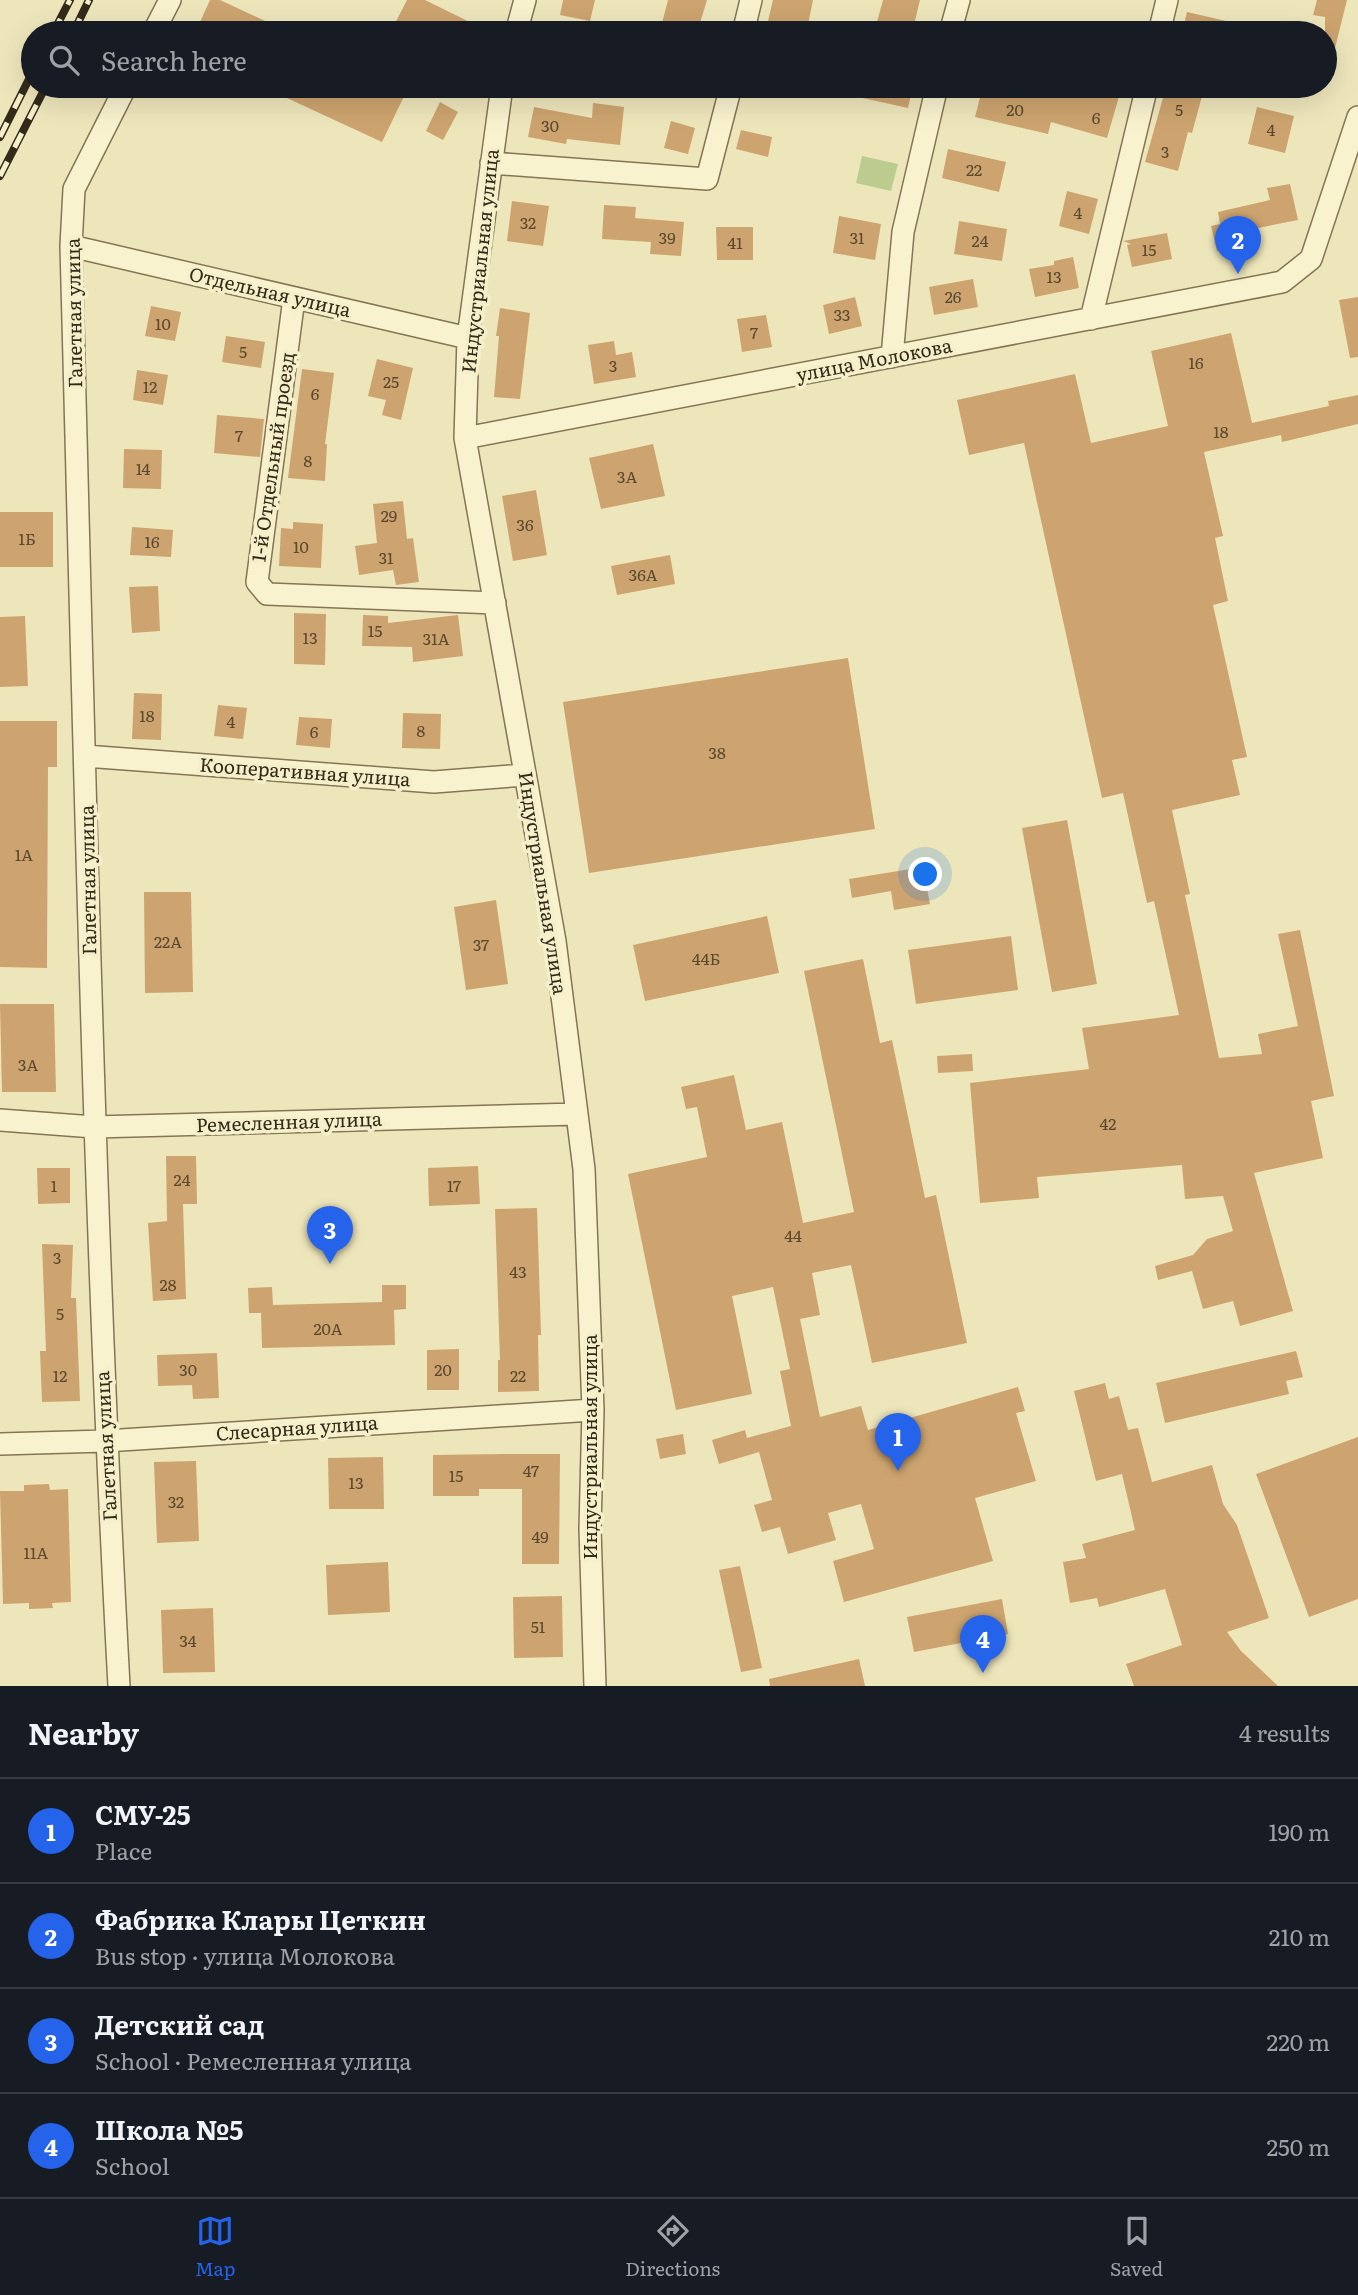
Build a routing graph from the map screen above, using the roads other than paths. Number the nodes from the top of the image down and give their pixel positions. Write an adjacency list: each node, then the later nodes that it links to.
1 (170, 0): 6 (street)
2 (525, 0): 7 (street)
3 (751, 0): 8 (street)
4 (959, 0): 9 (street)
5 (1167, 0): 10 (street)
6 (159, 21)
7 (519, 21)
8 (746, 21)
9 (953, 21)
10 (1162, 21)
11 (121, 98): 18 (street, Галетная улица)
12 (500, 98): 17 (street, Индустриальная улица)
13 (727, 98): 17 (street)
14 (934, 98): 22 (street)
15 (1144, 98): 20 (street)
16 (1358, 117): 20 (street, улица Молокова)
17 (491, 163): 21 (street, Индустриальная улица)
18 (71, 246): 19 (street, Отдельная улица); 25 (street, Галетная улица)
19 (294, 298): 21 (street, Отдельная улица); 24 (street, 1-й Отдельный проезд)
20 (1091, 319): 22 (street, улица Молокова)
21 (468, 338): 23 (street, Индустриальная улица)
22 (892, 357): 23 (street, улица Молокова)
23 (465, 438): 24 (street, Индустриальная улица)
24 (495, 604): 26 (street, Индустриальная улица)
25 (85, 756): 26 (street, Кооперативная улица); 29 (street, Галетная улица)
26 (525, 775): 27 (street, Индустриальная улица)
27 (577, 1114): 29 (street, Ремесленная улица); 30 (street, Индустриальная улица)
28 (0, 1120): 29 (street, Ремесленная улица)
29 (94, 1128): 31 (street, Галетная улица)
30 (593, 1410): 31 (street, Слесарная улица); 34 (street, Индустриальная улица)
31 (105, 1441): 32 (street, Слесарная улица); 33 (street, Галетная улица)
32 (0, 1444)
33 (118, 1686)
34 (595, 1686)

